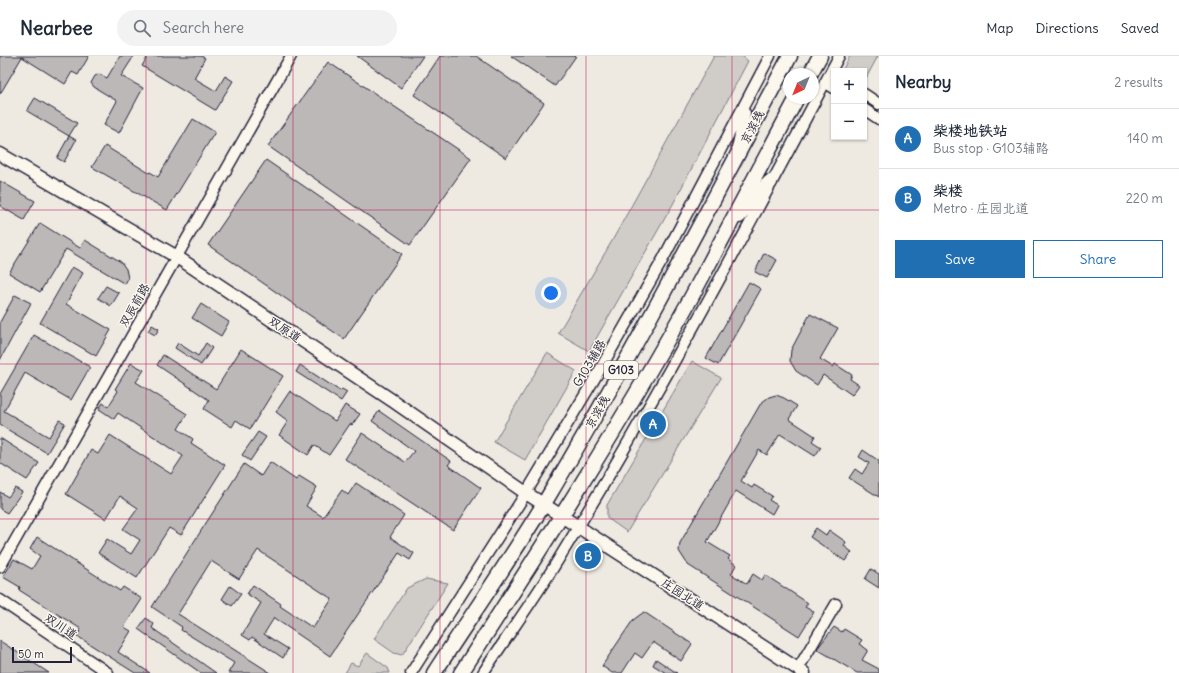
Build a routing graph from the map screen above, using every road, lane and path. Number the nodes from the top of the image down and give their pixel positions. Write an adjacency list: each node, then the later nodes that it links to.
1 (291, 56): 21 (street, 双辰前路)
2 (790, 56): 18 (highway, 京滨线 / G103)
3 (820, 56): 6 (highway)
4 (839, 56): 7 (street)
5 (768, 57): 12 (street, G103辅路)
6 (813, 68)
7 (834, 68)
8 (831, 73): 9 (street)
9 (825, 82): 10 (street); 19 (street)
10 (831, 86)
11 (867, 96): 14 (street)
12 (749, 97): 18 (street); 22 (street, G103辅路)
13 (794, 104): 20 (highway, 京滨线 / G103)
14 (879, 104)
15 (867, 111): 16 (street)
16 (879, 119)
17 (0, 154): 21 (main road, 双原道)
18 (733, 163): 23 (highway, 京滨线 / G103)
19 (770, 182): 20 (highway); 25 (street)
20 (725, 231): 24 (highway, 京滨线 / G103)
21 (177, 257): 22 (main road, 双原道); 26 (street, 双辰前路)
22 (526, 493): 23 (main road, 双原道); 31 (street, G103辅路)
23 (544, 504): 24 (main road, 双原道); 32 (highway, 京滨线 / G103)
24 (563, 516): 25 (main road, 庄园北道); 33 (highway, 京滨线 / G103)
25 (579, 526): 29 (main road, 庄园北道); 34 (street)
26 (0, 567)
27 (0, 600): 30 (street, 双川道)
28 (836, 604): 29 (street)
29 (801, 671)
30 (108, 673)
31 (411, 673)
32 (434, 673)
33 (461, 673)
34 (483, 673)

